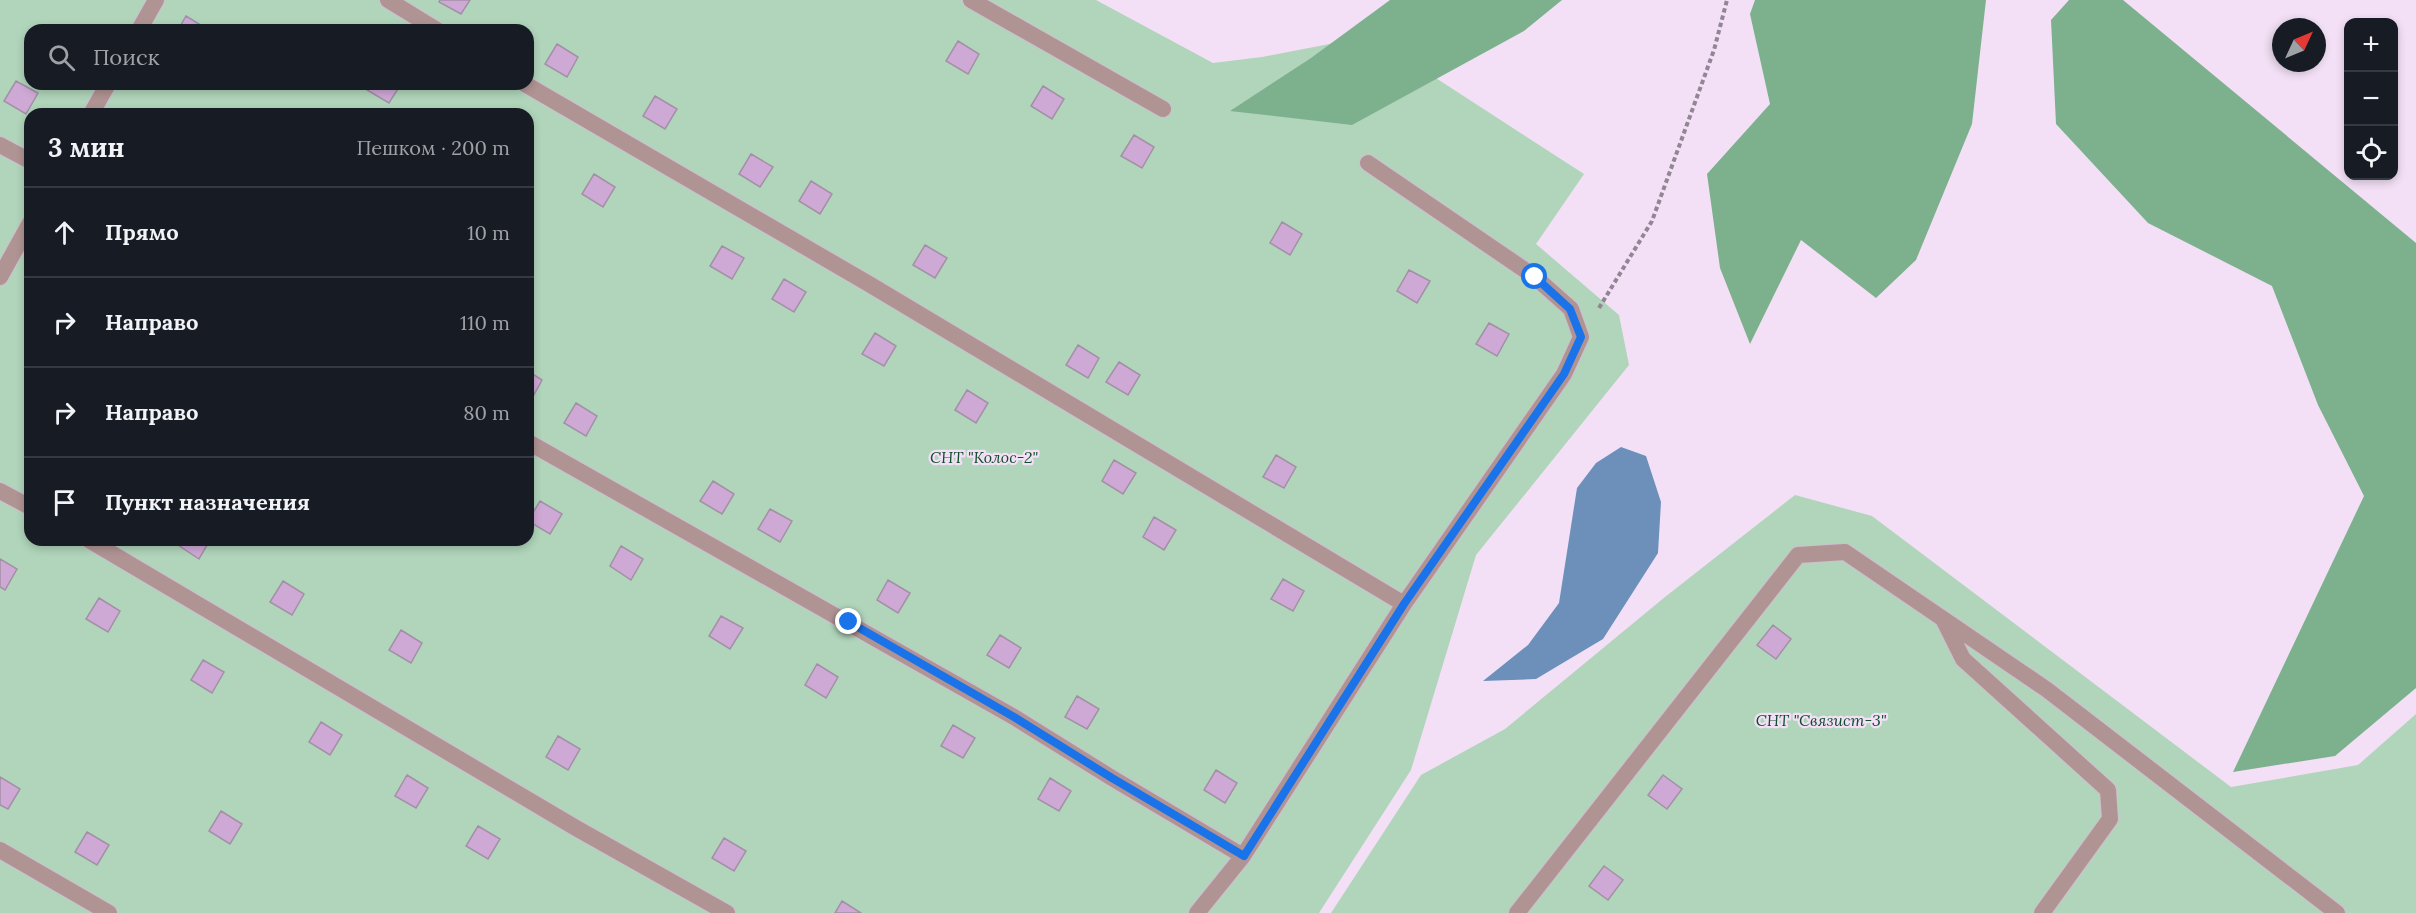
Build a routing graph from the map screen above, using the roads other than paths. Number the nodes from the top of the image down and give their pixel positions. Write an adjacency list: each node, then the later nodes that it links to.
1 (156, 0): 4 (lane)
2 (388, 0): 5 (lane)
3 (970, 0): 9 (lane)
4 (142, 24)
5 (427, 24)
6 (534, 89): 19 (lane)
7 (105, 90): 8 (lane)
8 (94, 108)
9 (1163, 109)
10 (0, 145): 11 (lane)
11 (24, 158)
12 (1368, 163): 19 (lane)
13 (24, 234): 14 (lane)
14 (0, 277)
15 (534, 445): 22 (lane)
16 (0, 491): 17 (lane)
17 (24, 504)
18 (99, 546): 24 (lane)
19 (1404, 604): 22 (lane)
20 (1942, 619): 26 (lane); 27 (lane); 28 (lane)
21 (0, 850): 23 (lane)
22 (1244, 856): 25 (lane)
23 (109, 913)
24 (727, 913)
25 (1197, 913)
26 (1517, 913)
27 (2042, 913)
28 (2337, 913)

